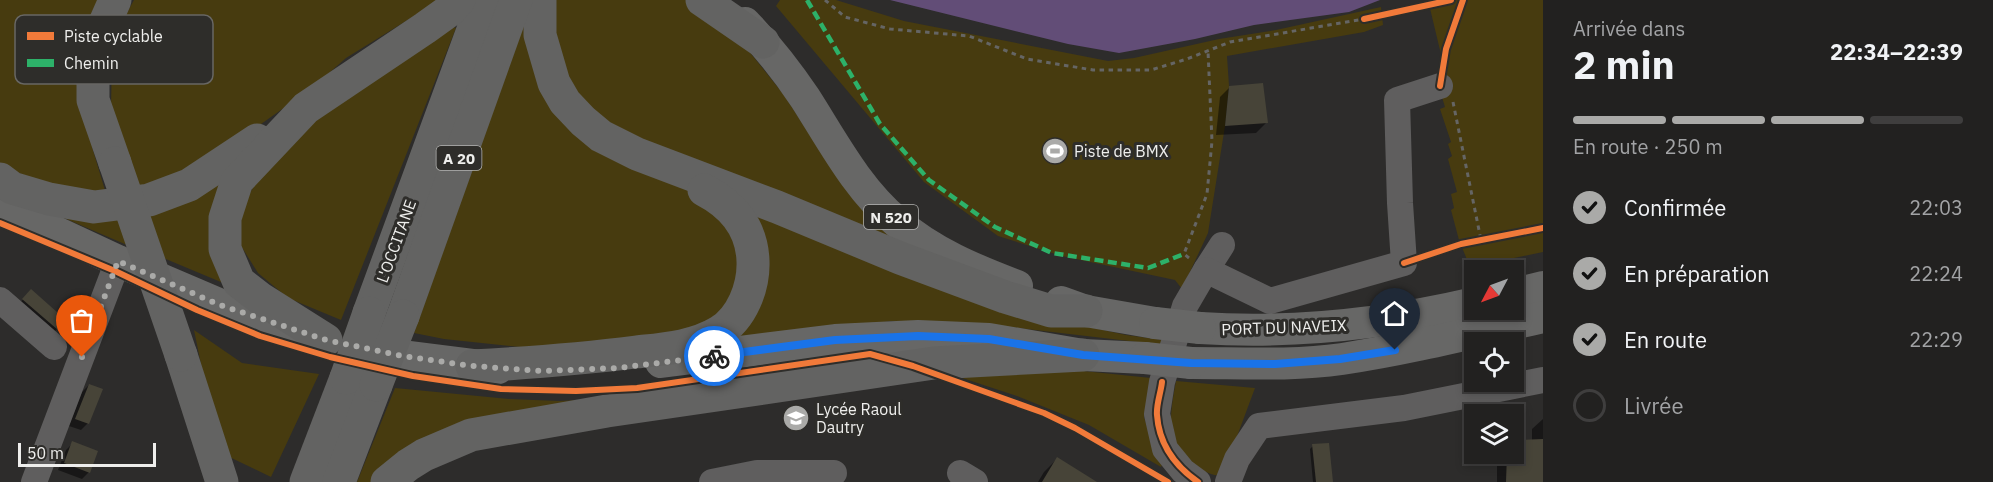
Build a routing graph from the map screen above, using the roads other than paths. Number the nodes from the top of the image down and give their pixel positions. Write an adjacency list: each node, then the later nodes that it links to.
1 (114, 0): 7 (highway, bridge)
2 (459, 0): 11 (highway)
3 (484, 0): 30 (highway, L'OCCITANE / A 20, bridge)
4 (702, 0): 8 (highway)
5 (724, 0): 8 (main road)
6 (531, 1): 12 (highway); 30 (highway, L'OCCITANE / A 20, bridge)
7 (108, 15)
8 (763, 42): 22 (main road, N 520)
9 (1446, 83): 17 (street)
10 (93, 84): 33 (highway, bridge)
11 (306, 108): 13 (highway); 24 (highway)
12 (667, 166): 22 (highway); 27 (highway)
13 (0, 179)
14 (0, 206): 16 (main road, PORT DU NAVEIX)
15 (1222, 244): 17 (street)
16 (118, 261): 24 (main road, PORT DU NAVEIX); 32 (street)
17 (1206, 270): 28 (street)
18 (1543, 287): 19 (main road)
19 (1524, 292)
20 (0, 300): 25 (street)
21 (1464, 306): 22 (main road, PORT DU NAVEIX / N 520, bridge)
22 (1086, 311)
23 (1543, 317): 28 (main road, PORT DU NAVEIX, bridge)
24 (326, 340): 27 (main road, PORT DU NAVEIX)
25 (54, 347)
26 (1083, 355): 27 (main road, PORT DU NAVEIX); 28 (main road, PORT DU NAVEIX); 36 (highway)
27 (472, 366)
28 (1154, 370): 38 (street)
29 (1543, 380): 39 (street)
30 (361, 382): 34 (highway, L'OCCITANE / A 20); 35 (highway, L'OCCITANE / A 20)
31 (834, 473): 37 (street)
32 (34, 482)
33 (222, 482)
34 (306, 482)
35 (339, 482)
36 (387, 482)
37 (712, 482)
38 (1198, 482)
39 (1228, 482)

